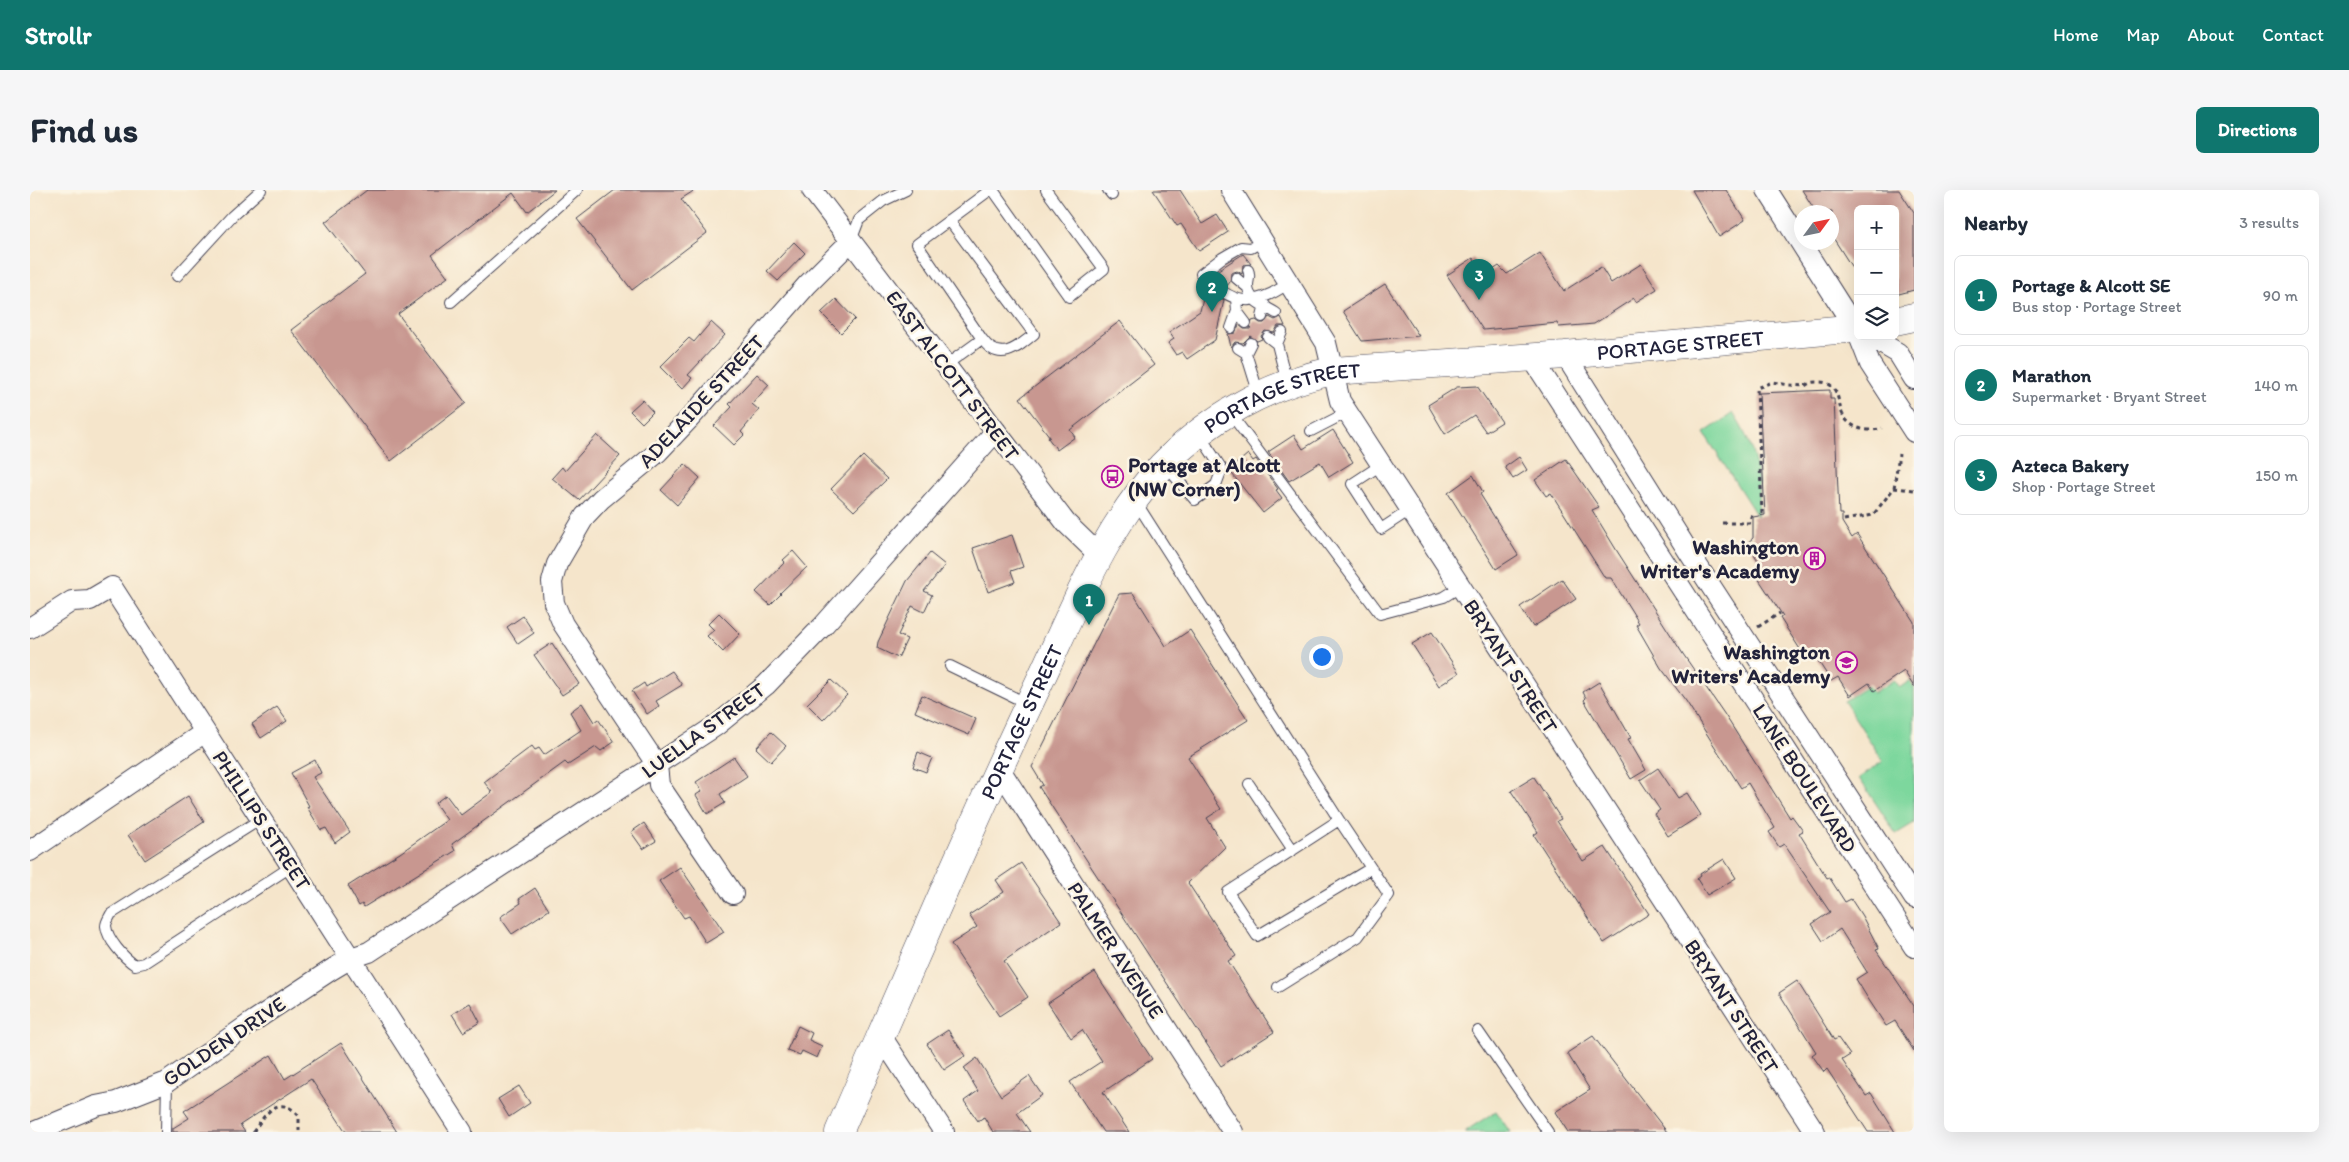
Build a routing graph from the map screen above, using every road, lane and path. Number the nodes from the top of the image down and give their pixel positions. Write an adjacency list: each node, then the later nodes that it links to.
1 (260, 190): 13 (lane)
2 (577, 190): 19 (lane)
3 (812, 190): 10 (street, EAST ALCOTT STREET)
4 (992, 190): 5 (lane); 9 (lane)
5 (1046, 190)
6 (1231, 190): 11 (street, BRYANT STREET)
7 (1767, 190): 27 (street)
8 (901, 191): 10 (lane)
9 (949, 220): 32 (lane); 32 (lane)
10 (851, 241): 39 (street, EAST ALCOTT STREET); 72 (street, ADELAIDE STREET)
11 (1262, 241): 15 (street, BRYANT STREET); 17 (lane)
12 (1248, 270): 16 (lane)
13 (177, 276)
14 (1236, 278): 16 (lane)
15 (1289, 283): 18 (lane); 40 (street, BRYANT STREET)
16 (1248, 287): 18 (lane)
17 (1236, 298): 18 (lane); 21 (lane)
18 (1254, 301): 20 (lane)
19 (451, 302)
20 (1265, 306): 22 (lane); 23 (lane)
21 (1237, 311): 26 (lane); 28 (lane)
22 (1276, 313)
23 (1262, 317)
24 (1914, 317): 25 (main road)
25 (1899, 320)
26 (1246, 323)
27 (1854, 324)
28 (1231, 328)
29 (1282, 332): 36 (lane)
30 (1854, 332): 37 (main road, PORTAGE STREET)
31 (1268, 337): 36 (lane)
32 (982, 339): 39 (lane)
33 (1862, 340): 49 (street)
34 (1874, 340): 41 (street)
35 (1251, 343): 43 (lane)
36 (1277, 344): 42 (lane)
37 (1565, 355): 38 (main road, PORTAGE STREET); 68 (street, LANE BOULEVARD)
38 (1532, 358): 40 (main road, PORTAGE STREET); 69 (street, LANE BOULEVARD)
39 (946, 365): 47 (street, EAST ALCOTT STREET)
40 (1333, 371): 42 (main road, PORTAGE STREET); 45 (street, BRYANT STREET)
41 (1914, 379)
42 (1287, 384): 43 (main road, PORTAGE STREET)
43 (1259, 396): 44 (main road, PORTAGE STREET)
44 (1230, 412): 50 (main road, PORTAGE STREET); 63 (lane)
45 (1348, 412): 48 (lane); 53 (street, BRYANT STREET)
46 (1882, 428): 59 (path)
47 (996, 431): 62 (street, EAST ALCOTT STREET); 72 (street, LUELLA STREET)
48 (1311, 431)
49 (1914, 432)
50 (1200, 434): 52 (main road, PORTAGE STREET); 52 (lane)
51 (1898, 454): 54 (path)
52 (1165, 464): 56 (main road, PORTAGE STREET)
53 (1381, 464): 57 (street, BRYANT STREET); 57 (lane)
54 (1894, 488): 55 (path); 60 (path)
55 (1914, 490)
56 (1135, 501): 62 (main road, PORTAGE STREET); 76 (lane)
57 (1410, 510): 63 (street, BRYANT STREET)
58 (1752, 514): 61 (path)
59 (1762, 514)
60 (1844, 520)
61 (1722, 523)
62 (1099, 555): 70 (main road, PORTAGE STREET)
63 (1460, 587): 98 (street, BRYANT STREET)
64 (1780, 613): 65 (path)
65 (1757, 627)
66 (30, 628): 71 (street, PHILLIPS STREET)
67 (950, 666): 70 (lane)
68 (1773, 681): 69 (street); 82 (street, LANE BOULEVARD)
69 (1751, 696): 83 (street, LANE BOULEVARD)
70 (1028, 704): 73 (main road, PORTAGE STREET)
71 (205, 732): 75 (street, PHILLIPS STREET); 78 (street)
72 (657, 765): 81 (street); 84 (street, LUELLA STREET)
73 (999, 768): 87 (main road, PORTAGE STREET); 96 (street, PALMER AVENUE)
74 (1249, 784): 77 (lane)
75 (261, 819): 79 (street, PHILLIPS STREET); 79 (lane)
76 (1339, 820): 77 (lane); 80 (lane)
77 (1293, 850): 80 (lane)
78 (30, 851)
79 (292, 866): 84 (street, PHILLIPS STREET)
80 (1371, 868): 85 (lane)
81 (733, 894)
82 (1914, 898)
83 (1911, 935)
84 (351, 958): 88 (street, GOLDEN DRIVE); 93 (street, PHILLIPS STREET)
85 (1278, 987)
86 (1478, 1031): 97 (lane)
87 (881, 1036): 94 (main road, PORTAGE STREET); 95 (street)
88 (167, 1082): 89 (street, GOLDEN DRIVE); 90 (lane)
89 (34, 1132)
90 (166, 1132)
91 (253, 1132): 92 (path)
92 (299, 1132)
93 (462, 1132)
94 (839, 1132)
95 (944, 1132)
96 (1233, 1132)
97 (1548, 1132)
98 (1815, 1132)

